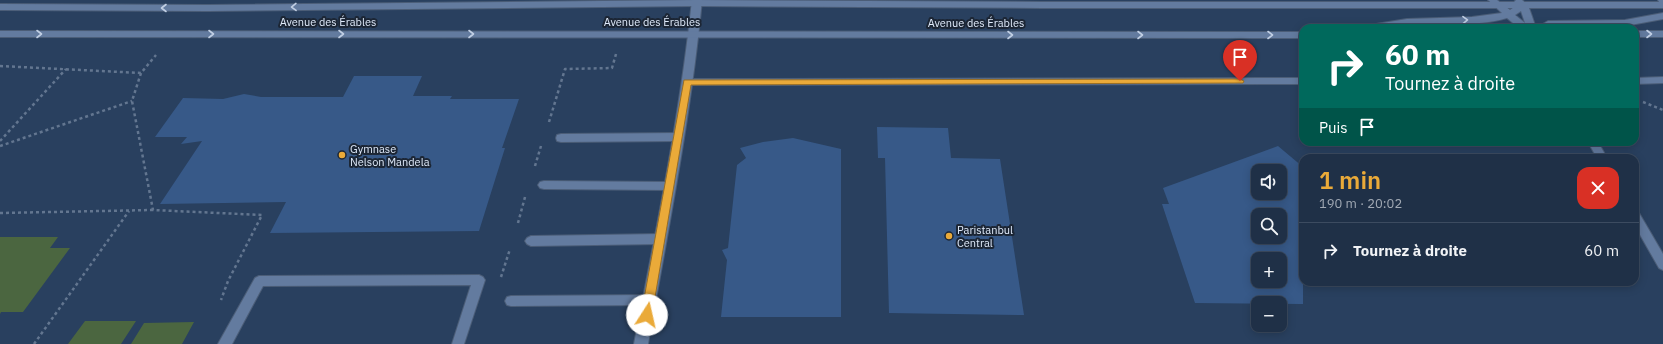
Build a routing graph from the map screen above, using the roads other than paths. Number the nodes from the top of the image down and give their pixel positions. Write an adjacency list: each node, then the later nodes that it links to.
1 (697, 2): 2 (main road, Avenue des Érables); 6 (main road, Avenue des Érables, one-way to 6); 14 (main road)
2 (1042, 3): 3 (main road, Avenue des Érables)
3 (1494, 3): 4 (main road, Avenue des Érables); 7 (main road)
4 (1520, 3): 5 (main road, Avenue des Érables); 7 (main road); 11 (main road)
5 (1663, 5)
6 (0, 7)
7 (1509, 15): 9 (main road, one-way to 7); 10 (main road)
8 (1663, 16): 12 (main road)
9 (1387, 24)
10 (1520, 24)
11 (1529, 24)
12 (1548, 24)
13 (0, 34): 14 (main road, Avenue des Érables, one-way to 14)
14 (694, 34): 17 (main road, Avenue des Érables, one-way to 17); 21 (main road)
15 (1639, 34): 16 (main road, one-way to 16)
16 (1663, 34)
17 (1299, 35)
18 (1663, 80): 20 (main road)
19 (1299, 81): 21 (main road)
20 (1639, 81)
21 (687, 82): 22 (main road)
22 (679, 137): 23 (main road); 25 (main road)
23 (561, 138)
24 (544, 185): 25 (main road)
25 (669, 186): 27 (main road)
26 (1639, 223): 29 (main road)
27 (660, 239): 28 (main road); 30 (main road)
28 (530, 241)
29 (1663, 265)
30 (649, 300): 31 (main road); 34 (main road)
31 (511, 301)
32 (225, 344): 33 (main road)
33 (458, 344)
34 (641, 344)

